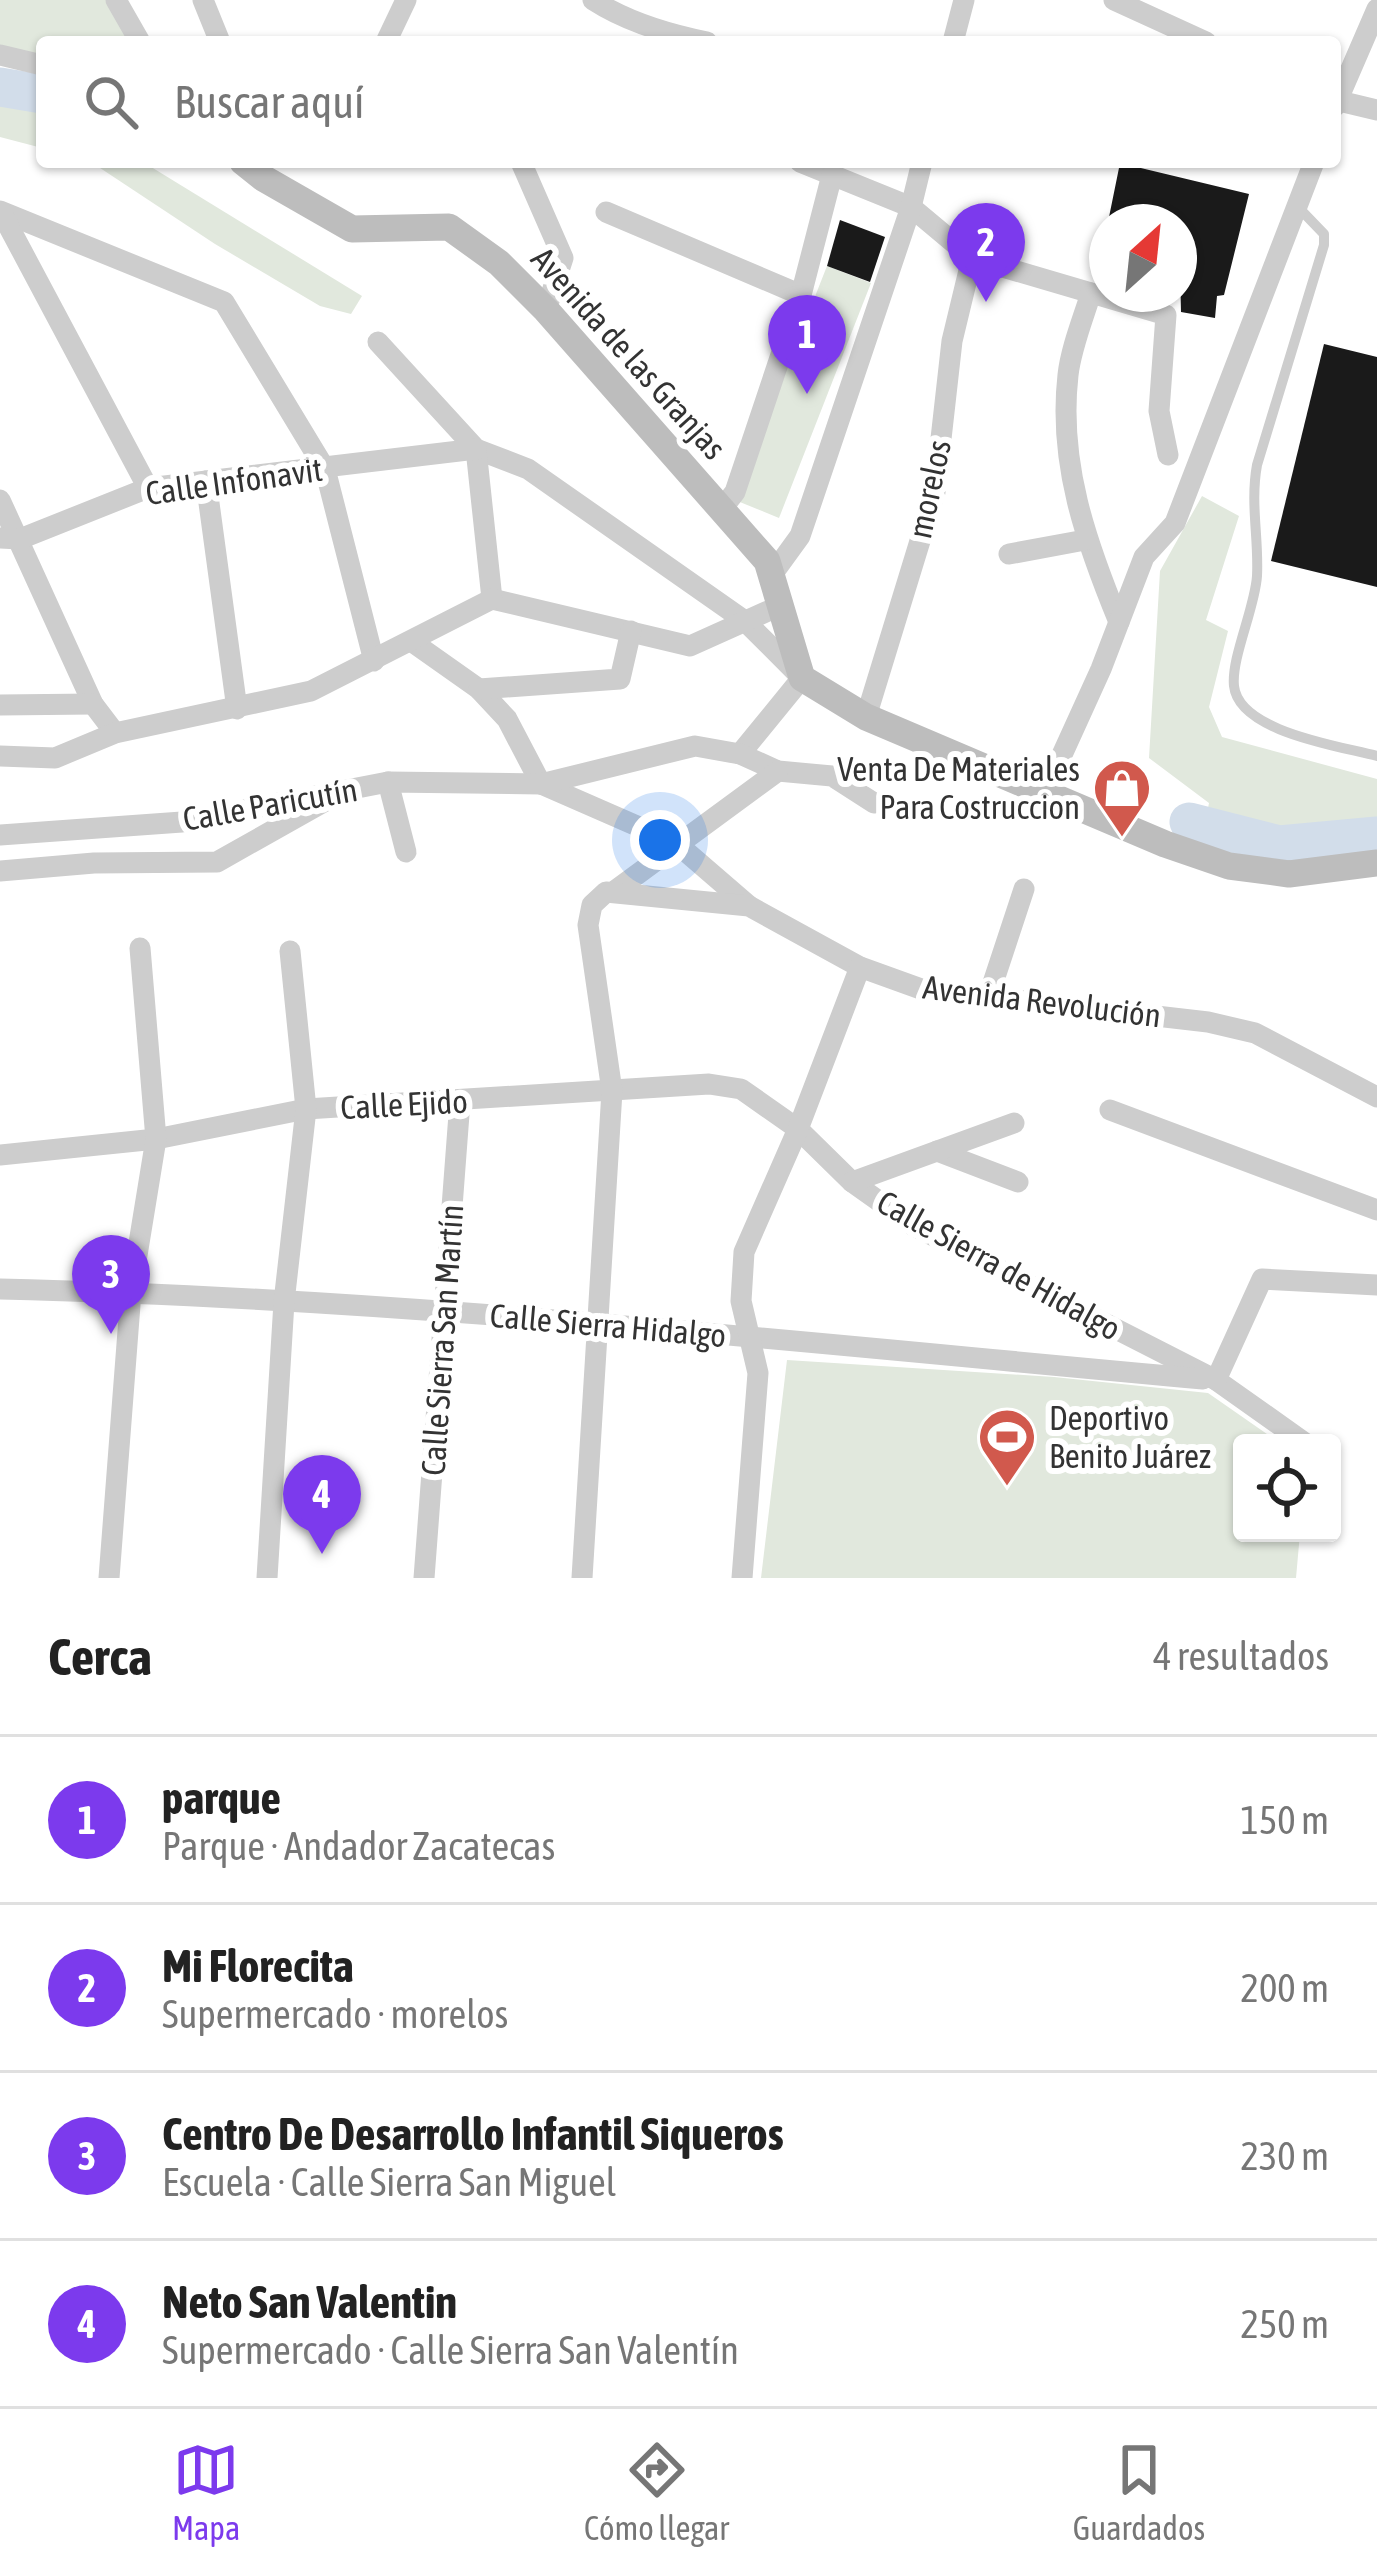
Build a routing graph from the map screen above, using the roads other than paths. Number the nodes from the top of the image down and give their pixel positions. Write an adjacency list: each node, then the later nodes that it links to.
1 (116, 0): 8 (street)
2 (203, 0): 9 (street)
3 (406, 0): 10 (street)
4 (964, 0): 13 (street)
5 (1114, 0): 14 (street)
6 (602, 6): 11 (street); 12 (street)
7 (1377, 10): 17 (street)
8 (134, 36)
9 (218, 36)
10 (389, 36)
11 (626, 36)
12 (679, 36)
13 (954, 36)
14 (1193, 36)
15 (0, 55): 16 (street)
16 (36, 64)
17 (1341, 92)
18 (1341, 104): 19 (street)
19 (1377, 110)
20 (250, 168): 34 (street, Avenida de las Granjas)
21 (524, 168): 34 (street)
22 (815, 168): 25 (street)
23 (921, 168): 26 (street)
24 (1313, 168): 27 (street)
25 (832, 175): 26 (street); 32 (street)
26 (911, 207): 30 (street); 47 (street)
27 (1298, 207): 51 (street); 64 (lane)
28 (1, 212): 39 (street); 41 (street)
29 (606, 212): 32 (street)
30 (972, 258): 31 (street); 60 (street, morelos)
31 (1089, 291)
32 (801, 295): 43 (street)
33 (1089, 299): 45 (street)
34 (546, 310): 43 (street, Avenida de las Granjas)
35 (1156, 312): 38 (street)
36 (378, 342): 37 (street)
37 (476, 449): 39 (street, Calle Infonavit); 48 (street); 50 (street)
38 (1168, 455)
39 (325, 469): 40 (street, Calle Infonavit); 54 (street)
40 (206, 481): 41 (street, Calle Infonavit); 59 (street)
41 (148, 488): 44 (street, Calle Infonavit)
42 (0, 500): 44 (street)
43 (721, 510): 47 (street, Avenida de las Granjas)
44 (10, 538): 57 (street)
45 (1085, 540): 46 (street); 51 (street)
46 (1009, 554)
47 (771, 576): 49 (street, Avenida de las Granjas)
48 (492, 598): 52 (street); 53 (street)
49 (779, 606): 50 (street); 55 (street, Avenida de las Granjas)
50 (746, 621): 52 (street); 55 (street)
51 (1119, 622): 69 (street)
52 (631, 631): 56 (street)
53 (411, 641): 54 (street); 56 (street)
54 (374, 661): 59 (street)
55 (802, 678): 60 (street); 62 (street)
56 (479, 689): 67 (street)
57 (93, 704): 58 (street); 61 (street)
58 (0, 705)
59 (237, 709): 61 (street)
60 (866, 716): 69 (street)
61 (116, 733): 63 (street)
62 (740, 754): 65 (street); 67 (street)
63 (0, 756)
64 (1377, 756)
65 (778, 771): 70 (street); 72 (street)
66 (388, 782): 67 (street, Calle Paricutín); 68 (street, Calle Paricutín); 73 (street)
67 (541, 784): 72 (street)
68 (343, 790): 71 (street, Calle Paricutín); 75 (street)
69 (1046, 790): 74 (street)
70 (874, 803)
71 (0, 835)
72 (676, 843): 77 (street); 78 (street)
73 (406, 852)
74 (1377, 863)
75 (0, 871)
76 (1024, 889): 82 (street)
77 (616, 890): 78 (street, Avenida Revolución); 83 (street)
78 (749, 906): 81 (street, Avenida Revolución)
79 (140, 948): 90 (street)
80 (290, 951): 86 (street)
81 (860, 968): 82 (street, Avenida Revolución); 89 (street)
82 (988, 998): 84 (street, Avenida Revolución)
83 (612, 1091): 85 (street, Calle Ejido); 89 (street, Calle Ejido); 101 (street)
84 (1377, 1097)
85 (460, 1101): 86 (street, Calle Ejido); 100 (street, Calle Sierra San Martín)
86 (306, 1108): 90 (street, Calle Ejido); 99 (street)
87 (1110, 1110): 95 (street)
88 (1014, 1123): 91 (street)
89 (798, 1129): 93 (street, Calle Sierra de Hidalgo); 102 (street)
90 (156, 1139): 92 (street, Calle Ejido); 98 (street)
91 (937, 1151): 93 (street); 94 (street)
92 (0, 1155)
93 (852, 1182): 103 (street, Calle Sierra de Hidalgo)
94 (1018, 1182)
95 (1377, 1210)
96 (1377, 1285): 103 (street)
97 (0, 1289): 98 (street, Calle Sierra Hidalgo)
98 (130, 1292): 99 (street, Calle Sierra Hidalgo); 105 (street)
99 (284, 1302): 100 (street, Calle Sierra Hidalgo); 106 (street)
100 (446, 1310): 101 (street, Calle Sierra Hidalgo); 107 (street, Calle Sierra San Martín)
101 (598, 1324): 102 (street, Calle Sierra Hidalgo); 108 (street)
102 (748, 1338): 103 (street, Calle Sierra Hidalgo); 109 (street)
103 (1216, 1380): 104 (street, Calle Sierra de Hidalgo)
104 (1292, 1434)
105 (109, 1578)
106 (267, 1578)
107 (424, 1578)
108 (582, 1578)
109 (742, 1578)

